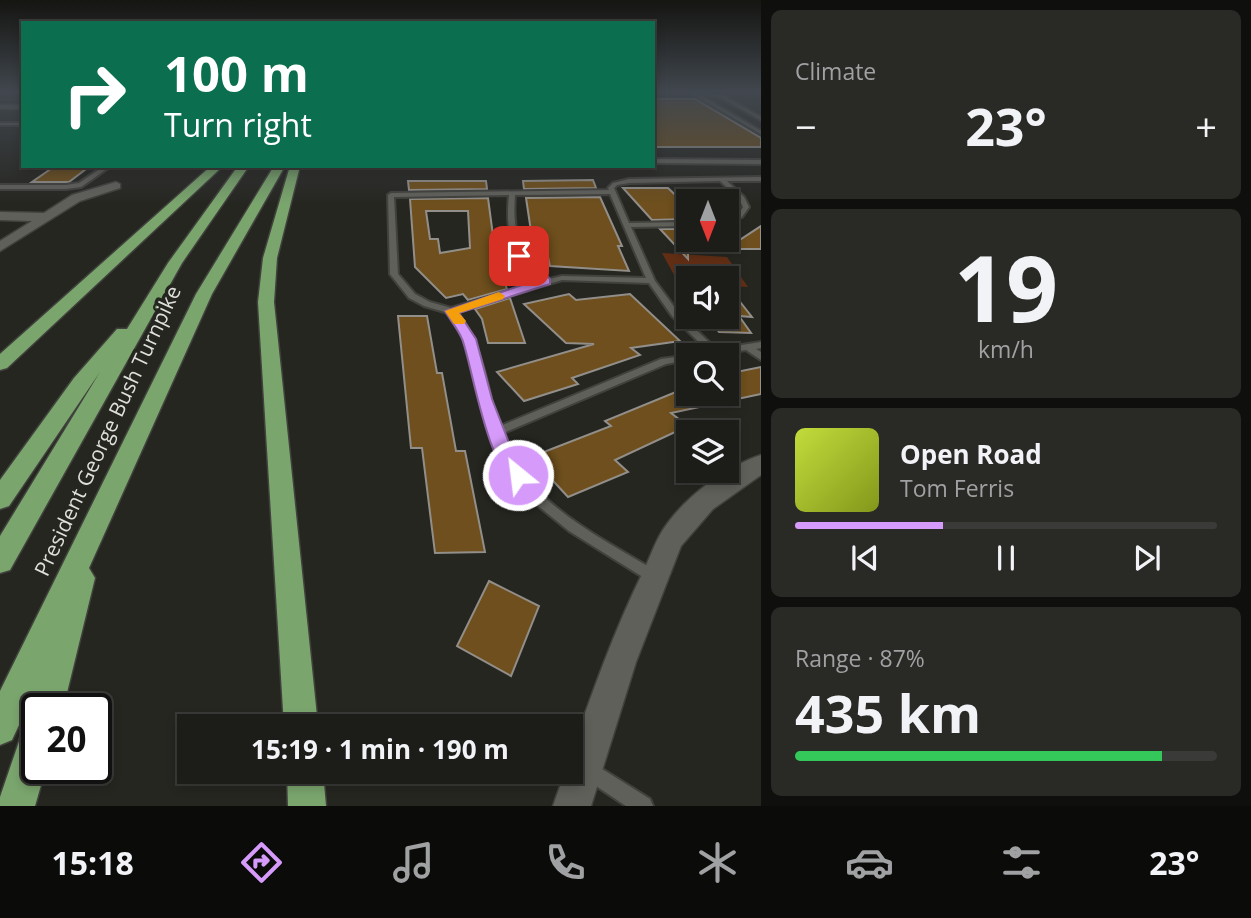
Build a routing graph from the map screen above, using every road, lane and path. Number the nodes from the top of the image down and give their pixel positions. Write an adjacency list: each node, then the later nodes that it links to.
1 (655, 162): 2 (lane)
2 (761, 162)
3 (105, 168): 11 (lane)
4 (216, 168): 32 (highway)
5 (243, 168): 24 (highway, President George Bush Turnpike)
6 (279, 168): 36 (highway, President George Bush Turnpike)
7 (294, 168): 40 (highway)
8 (761, 179): 9 (lane)
9 (722, 180): 12 (lane); 13 (lane)
10 (116, 186): 18 (street)
11 (0, 187)
12 (732, 189)
13 (612, 192): 14 (lane); 20 (lane)
14 (512, 195): 22 (lane); 25 (lane)
15 (739, 195): 17 (lane)
16 (0, 216): 18 (street)
17 (739, 216)
18 (46, 217): 21 (street)
19 (676, 224): 20 (lane)
20 (628, 225): 23 (lane)
21 (0, 247)
22 (546, 281): 23 (lane); 25 (lane)
23 (652, 281): 26 (lane)
24 (155, 298): 35 (highway); 37 (highway, President George Bush Turnpike)
25 (451, 311): 33 (lane)
26 (705, 343)
27 (761, 345): 28 (lane)
28 (748, 347): 29 (lane); 30 (lane)
29 (739, 348)
30 (761, 357)
31 (676, 359): 33 (lane)
32 (0, 364)
33 (496, 432): 38 (lane)
34 (761, 464): 38 (street)
35 (0, 499)
36 (99, 515): 39 (highway); 41 (highway, President George Bush Turnpike)
37 (0, 561)
38 (654, 578): 42 (street)
39 (50, 693)
40 (300, 714)
41 (0, 728)
42 (586, 767): 47 (street); 48 (lane)
43 (23, 784): 45 (highway)
44 (306, 784): 46 (highway)
45 (16, 806)
46 (307, 806)
47 (572, 806)
48 (643, 806)

